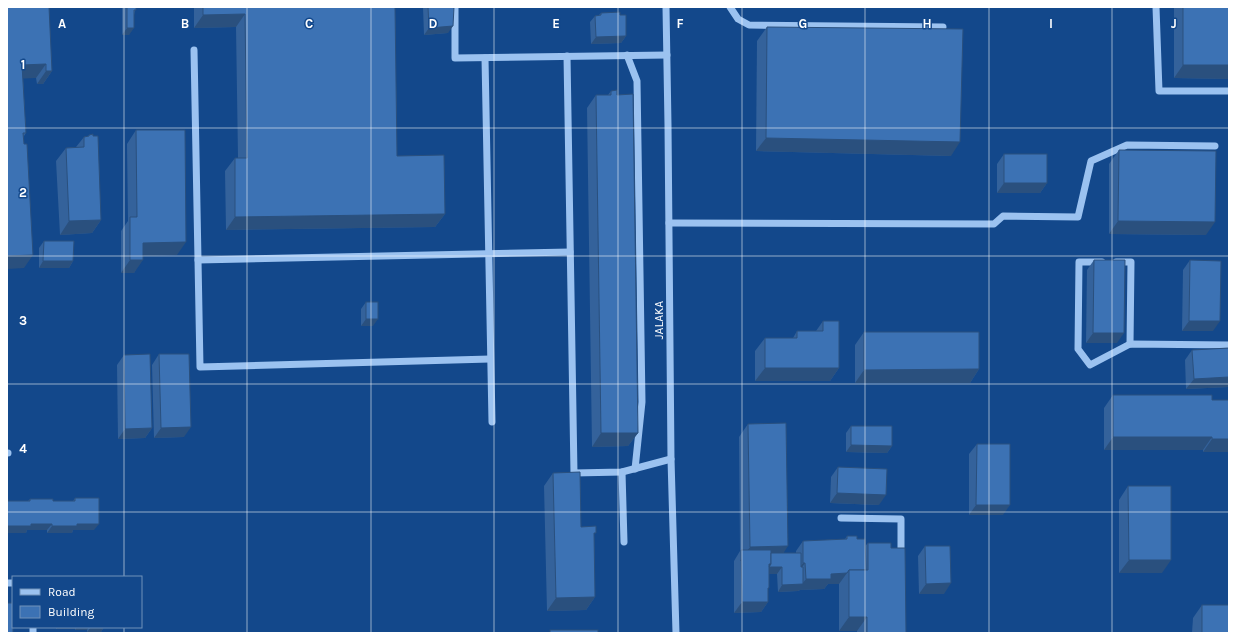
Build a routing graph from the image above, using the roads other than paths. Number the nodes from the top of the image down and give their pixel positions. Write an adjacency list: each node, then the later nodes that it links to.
1 (455, 7): 10 (street)
2 (666, 7): 7 (street, JALAKA)
3 (730, 7): 5 (street)
4 (1156, 7): 11 (street)
5 (943, 27)
6 (194, 50): 16 (street)
7 (667, 55): 9 (street); 13 (street, JALAKA)
8 (567, 56): 9 (street); 10 (street); 14 (street)
9 (627, 56): 22 (street)
10 (485, 58): 15 (street)
11 (1229, 91)
12 (1215, 146): 13 (street)
13 (669, 223): 21 (street, JALAKA)
14 (570, 252): 15 (street); 23 (street)
15 (489, 254): 16 (street); 19 (street)
16 (198, 260): 19 (street)
17 (1130, 344): 17 (street); 18 (street)
18 (1229, 345)
19 (490, 359): 20 (street)
20 (492, 422)
21 (671, 459): 22 (street); 27 (street, JALAKA)
22 (635, 469): 23 (street)
23 (622, 472): 25 (street)
24 (841, 518): 26 (street)
25 (624, 542)
26 (902, 564)
27 (676, 633)

